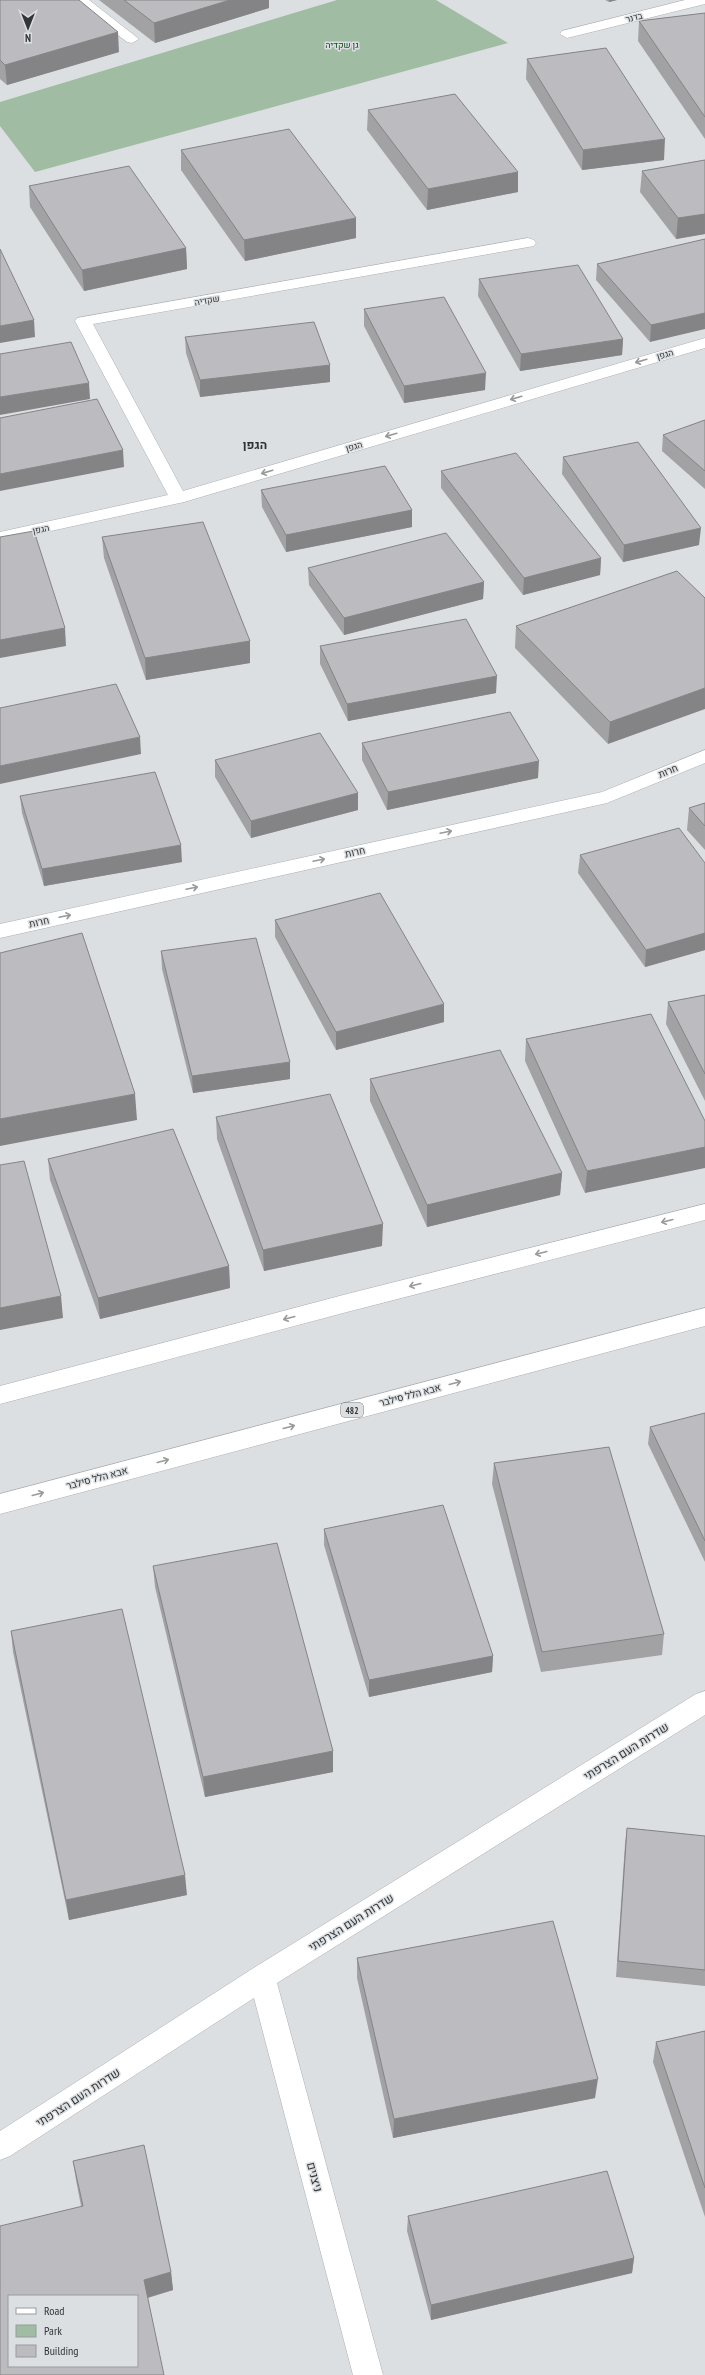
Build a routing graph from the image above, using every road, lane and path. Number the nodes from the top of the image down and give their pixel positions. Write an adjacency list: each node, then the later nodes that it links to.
1 (80, 0): 4 (street)
2 (702, 0): 3 (street, בדנר)
3 (567, 34)
4 (132, 39)
5 (528, 243): 7 (street, שקדיה)
6 (705, 342): 7 (street, הגפן, one-way to 7)
7 (178, 498): 8 (street, הגפן)
8 (0, 537)
9 (705, 756): 10 (street, חרות, one-way to 9)
10 (0, 931)
11 (705, 1212): 13 (street, one-way to 13)
12 (705, 1317): 14 (street, אבא הלל סילבר / 482, one-way to 12)
13 (0, 1395)
14 (0, 1504)
15 (705, 1702): 16 (street, שדרות העם הצרפתי)
16 (262, 1978): 17 (street, שדרות העם הצרפתי); 18 (street, ניצנים)
17 (0, 2147)
18 (368, 2375)

